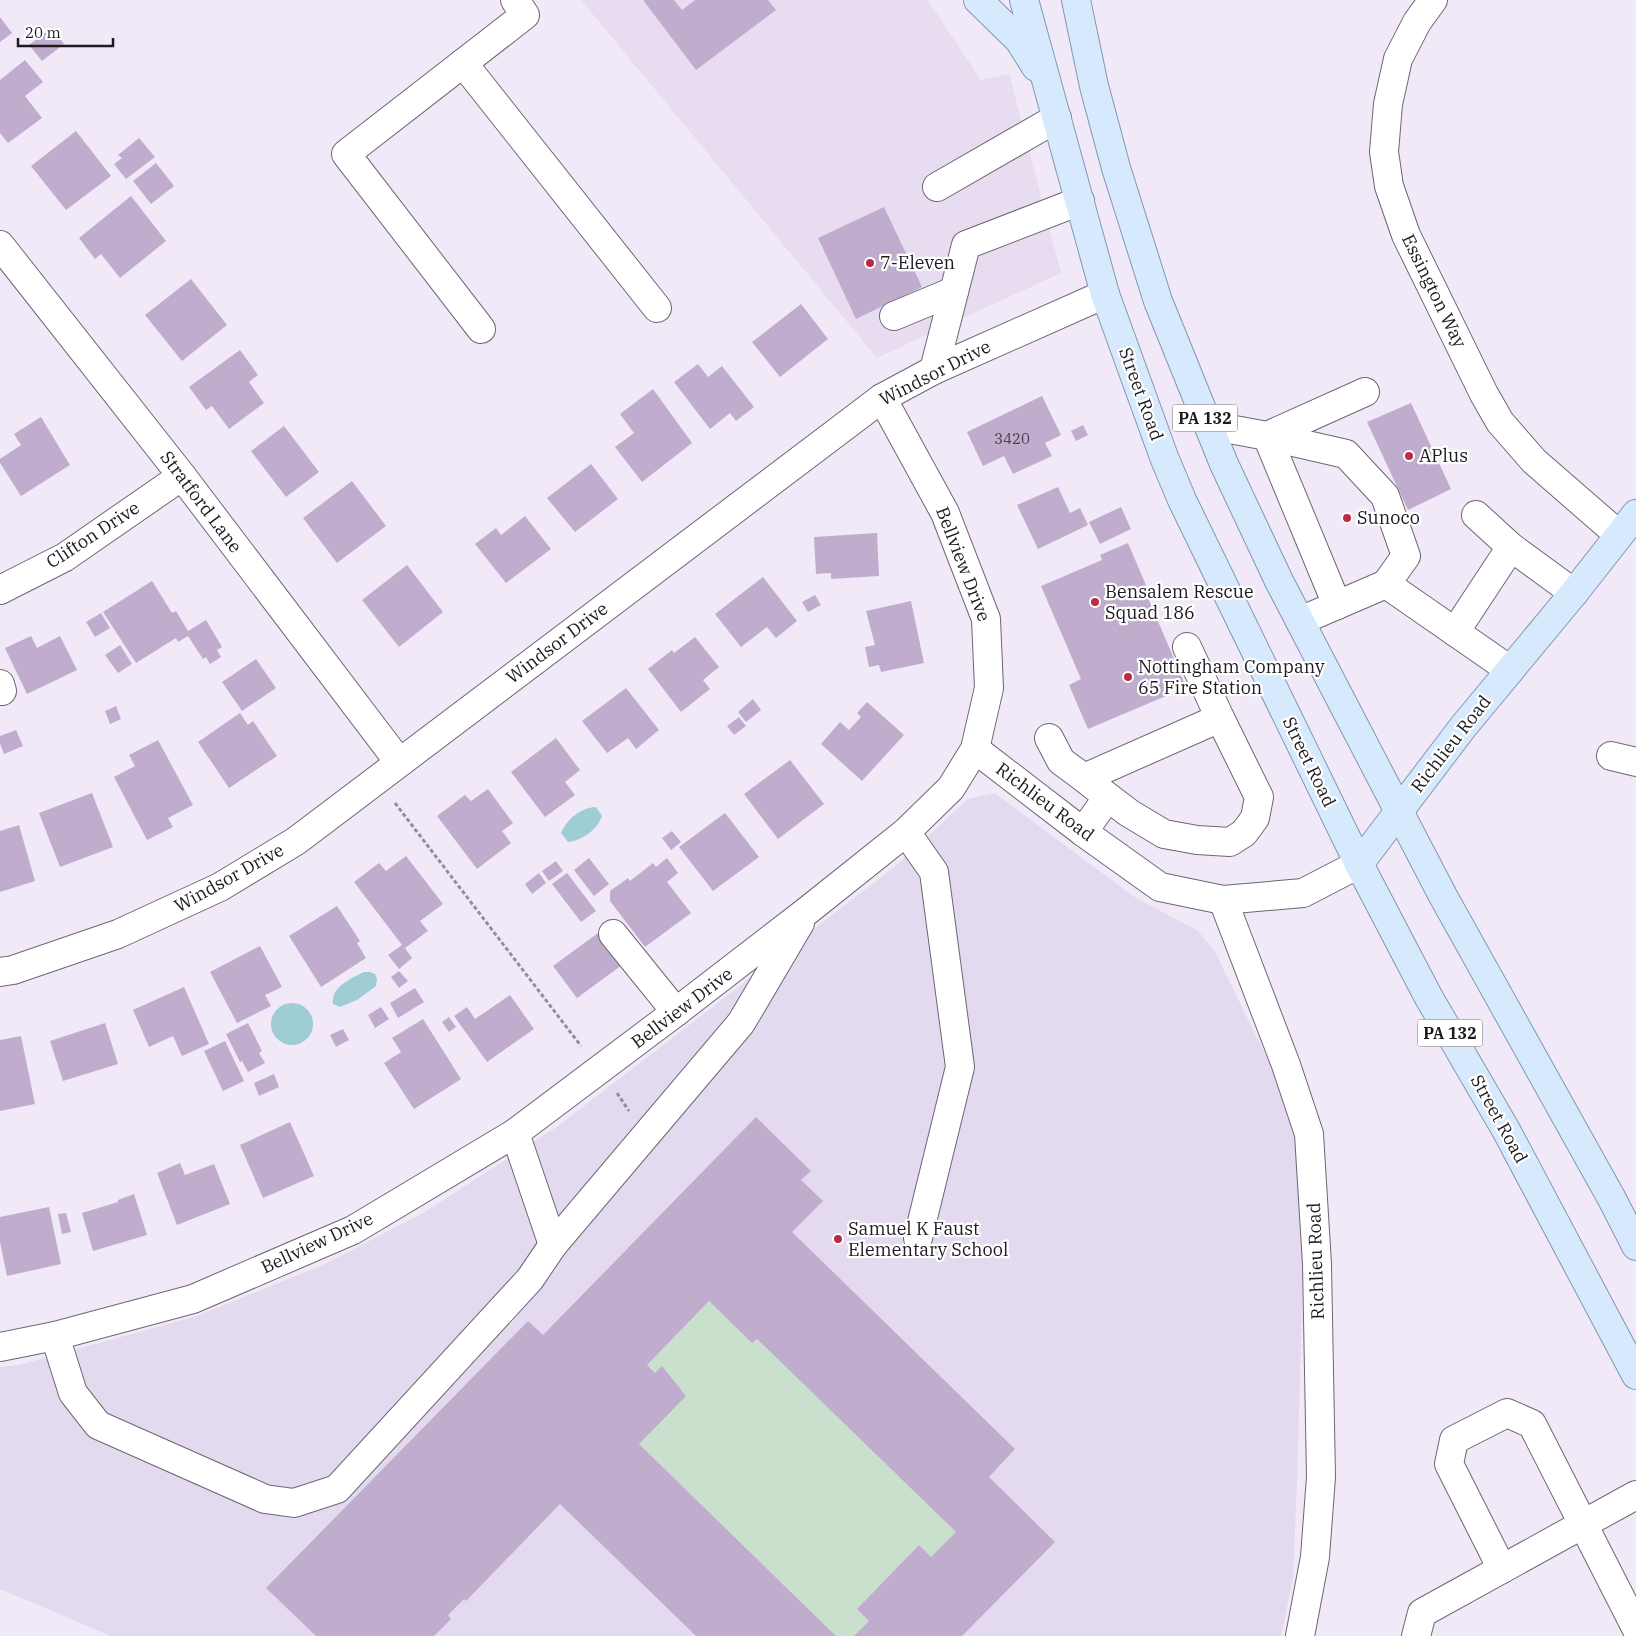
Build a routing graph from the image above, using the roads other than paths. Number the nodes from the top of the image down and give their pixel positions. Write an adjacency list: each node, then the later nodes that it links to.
1 (515, 0): 6 (street)
2 (978, 0): 7 (main road)
3 (1024, 0): 7 (main road, Street Road / PA 132)
4 (1076, 0): 19 (main road, PA 132)
5 (1433, 0): 24 (street, Essington Way)
6 (464, 63): 13 (street); 15 (street)
7 (1053, 106): 8 (street); 9 (main road, Street Road / PA 132)
8 (937, 187)
9 (1080, 202): 11 (street); 12 (main road, Street Road / PA 132)
10 (0, 244): 21 (street, Stratford Lane)
11 (954, 291): 14 (street); 16 (street)
12 (1105, 294): 16 (street, Windsor Drive); 43 (main road, Street Road / PA 132)
13 (657, 308)
14 (894, 316)
15 (481, 329)
16 (934, 370): 18 (street, Windsor Drive)
17 (1365, 392): 20 (street)
18 (882, 398): 36 (street, Bellview Drive); 37 (street, Windsor Drive)
19 (1208, 425): 20 (street); 30 (main road, PA 132)
20 (1267, 436): 26 (street); 29 (street)
21 (182, 476): 27 (street, Clifton Drive); 37 (street, Stratford Lane)
22 (1636, 514): 24 (main road, Richlieu Road)
23 (1476, 515): 25 (street)
24 (1620, 535): 28 (main road, Richlieu Road)
25 (1511, 547): 28 (street); 31 (street)
26 (1386, 584): 29 (street); 31 (street)
27 (0, 590)
28 (1574, 593): 33 (main road, Richlieu Road)
29 (1337, 605): 30 (street)
30 (1300, 621): 40 (main road, PA 132)
31 (1455, 632): 33 (street)
32 (1187, 647): 34 (street)
33 (1510, 670): 40 (main road, Richlieu Road)
34 (1220, 718): 38 (street); 39 (street)
35 (1049, 738): 38 (street)
36 (975, 749): 41 (street, Bellview Drive); 42 (street, Richlieu Road)
37 (399, 762): 47 (street, Windsor Drive)
38 (1084, 778): 39 (street)
39 (1108, 797): 42 (street)
40 (1399, 811): 43 (main road, Richlieu Road); 52 (main road, PA 132)
41 (906, 832): 45 (street, Bellview Drive); 50 (street)
42 (1083, 832): 44 (street, Richlieu Road)
43 (1359, 864): 44 (street, Richlieu Road); 55 (main road, Street Road / PA 132)
44 (1223, 900): 60 (street, Richlieu Road)
45 (807, 911): 48 (street, Bellview Drive); 51 (street)
46 (613, 934): 48 (street)
47 (0, 972)
48 (676, 1012): 49 (street, Bellview Drive)
49 (515, 1133): 51 (street); 53 (street, Bellview Drive)
50 (918, 1238)
51 (553, 1245): 53 (street)
52 (1636, 1246)
53 (55, 1336): 54 (street, Bellview Drive)
54 (0, 1347)
55 (1636, 1375)
56 (1636, 1495): 57 (street)
57 (1582, 1524): 58 (street); 58 (street); 59 (street)
58 (1502, 1569): 61 (street)
59 (1636, 1628)
60 (1300, 1636)
61 (1416, 1636)

